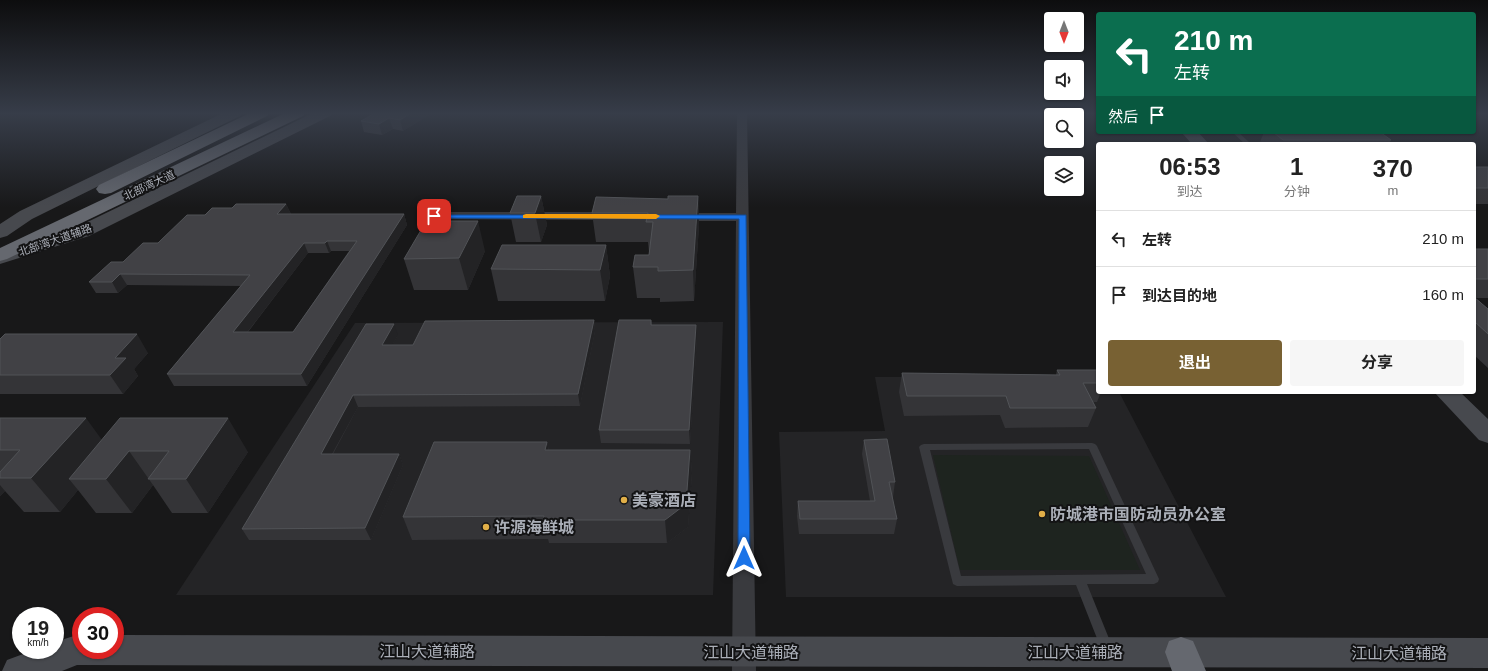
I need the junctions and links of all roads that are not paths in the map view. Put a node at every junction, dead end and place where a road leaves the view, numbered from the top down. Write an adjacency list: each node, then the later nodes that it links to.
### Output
1 (171, 144): 12 (street)
2 (197, 144): 13 (highway, 北部湾大道)
3 (235, 144): 6 (highway, 北部湾大道)
4 (261, 144): 7 (street, 北部湾大道辅路)
5 (742, 144): 11 (street)
6 (211, 156): 7 (highway); 14 (highway, 北部湾大道)
7 (228, 160): 15 (street, 北部湾大道辅路)
8 (434, 216): 9 (street)
9 (624, 216)
10 (664, 216): 11 (street)
11 (743, 217): 21 (street)
12 (0, 232)
13 (0, 240)
14 (0, 255)
15 (0, 258)
16 (1448, 394): 17 (street)
17 (1488, 434)
18 (1080, 580): 18 (lane); 19 (lane)
19 (1108, 652): 21 (street, 江山大道辅路); 22 (street, 江山大道辅路)
20 (1488, 653): 22 (street, 江山大道辅路)
21 (744, 661): 23 (street, 江山大道辅路)
22 (1185, 662)
23 (18, 671)

